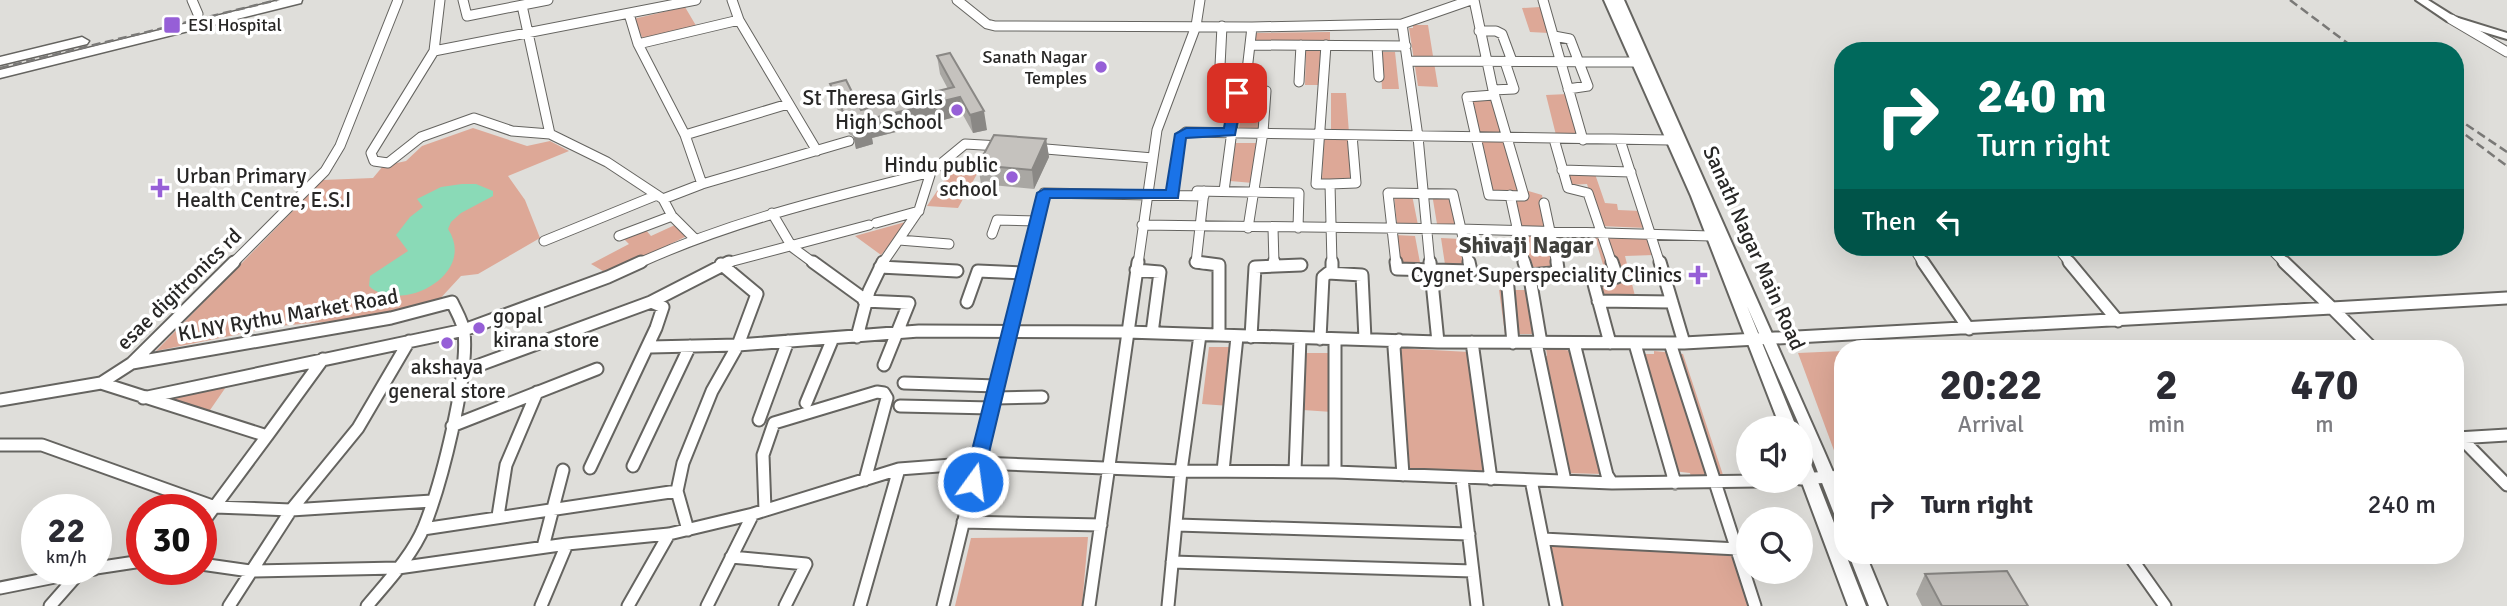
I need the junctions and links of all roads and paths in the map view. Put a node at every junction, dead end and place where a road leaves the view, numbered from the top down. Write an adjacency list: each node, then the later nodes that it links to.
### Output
1 (192, 0): 19 (street)
2 (253, 0): 19 (highway)
3 (296, 0): 49 (highway)
4 (398, 0): 169 (street, esae digitronics rd)
5 (464, 0): 6 (street); 17 (street)
6 (548, 0)
7 (696, 0): 16 (street)
8 (732, 0): 22 (street)
9 (957, 0): 24 (street)
10 (1200, 0): 24 (street)
11 (1472, 0): 23 (street); 28 (street)
12 (1543, 0): 30 (street)
13 (1609, 0): 47 (street, Sanath Nagar Main Road)
14 (1619, 0): 150 (street, Sanath Nagar Main Road)
15 (2421, 0): 21 (street)
16 (684, 1): 20 (street)
17 (440, 3): 39 (street)
18 (523, 10): 29 (street)
19 (198, 14): 41 (highway)
20 (629, 14): 29 (street); 32 (street)
21 (2451, 19): 31 (street); 40 (street)
22 (739, 20): 32 (street); 55 (street)
23 (1402, 24): 26 (street); 38 (street)
24 (1196, 26): 25 (street); 73 (street)
25 (1222, 26): 27 (street); 48 (street)
26 (1340, 26): 27 (street); 36 (street)
27 (1252, 27): 33 (street)
28 (1479, 31): 44 (street); 45 (street)
29 (529, 33): 39 (street); 58 (street)
30 (1554, 36): 43 (street); 46 (street)
31 (2507, 36)
32 (638, 44): 60 (street)
33 (1252, 45): 34 (street); 52 (street)
34 (1301, 45): 35 (street); 51 (street)
35 (1326, 45): 36 (street); 59 (street)
36 (1341, 45): 37 (street)
37 (1377, 46): 38 (street); 50 (street)
38 (1406, 46): 42 (street)
39 (434, 51): 58 (street)
40 (2507, 52)
41 (0, 61)
42 (1409, 61): 44 (street); 62 (street)
43 (1560, 61): 45 (street); 46 (street); 53 (street)
44 (1486, 62): 45 (street); 54 (street)
45 (1508, 62): 54 (street)
46 (1579, 62): 47 (street); 53 (street)
47 (1635, 62): 68 (street, Sanath Nagar Main Road)
48 (1220, 66)
49 (0, 74)
50 (1379, 77)
51 (1299, 82)
52 (1245, 88): 56 (street); 57 (street)
53 (1569, 89): 66 (street)
54 (1493, 92): 63 (street); 64 (street)
55 (788, 104): 60 (street); 72 (street)
56 (1230, 132): 57 (street); 79 (street); 80 (street)
57 (1263, 132): 59 (street); 81 (street)
58 (550, 134): 86 (street)
59 (1319, 134): 61 (street); 78 (street)
60 (685, 135): 77 (street)
61 (1352, 135): 62 (street); 78 (street)
62 (1418, 137): 63 (street); 83 (street)
63 (1476, 138): 64 (street); 85 (street)
64 (1508, 139): 65 (street); 85 (street)
65 (1554, 139): 66 (street); 74 (street)
66 (1583, 140): 67 (street)
67 (1620, 140): 68 (street); 76 (street)
68 (1670, 140): 107 (street, Sanath Nagar Main Road)
69 (849, 142): 72 (street)
70 (1015, 147): 75 (street)
71 (1029, 148): 73 (street)
72 (817, 151): 77 (street)
73 (1153, 158): 84 (street)
74 (1562, 170): 76 (street); 103 (street)
75 (931, 172): 88 (street); 89 (street)
76 (1631, 172): 105 (street)
77 (702, 184): 86 (street)
78 (1330, 184): 97 (street)
79 (1224, 191): 81 (street); 82 (street)
80 (1173, 192): 82 (street); 84 (street)
81 (1254, 192): 94 (street); 96 (street)
82 (1204, 193): 93 (street)
83 (1423, 193): 98 (street); 99 (street); 100 (street)
84 (1147, 194): 91 (street); 92 (street)
85 (1510, 195): 101 (street)
86 (660, 197): 90 (street); 110 (street)
87 (1544, 204): 102 (street)
88 (919, 211): 109 (street); 112 (street)
89 (772, 213): 108 (street); 112 (street)
90 (673, 216): 106 (street); 108 (street)
91 (1037, 221): 104 (street); 123 (street)
92 (1142, 225): 93 (street); 120 (street)
93 (1201, 226): 94 (street); 141 (street)
94 (1248, 228): 95 (street)
95 (1273, 228): 96 (street); 117 (street)
96 (1298, 228): 97 (street)
97 (1330, 229): 98 (street); 124 (street)
98 (1391, 229): 99 (street); 121 (street)
99 (1426, 229): 100 (street); 121 (street)
100 (1459, 229): 101 (street); 121 (street)
101 (1517, 230): 102 (street); 125 (street)
102 (1550, 231): 103 (street); 125 (street)
103 (1601, 233): 105 (street); 128 (street)
104 (992, 234)
105 (1652, 235): 107 (street); 131 (street)
106 (619, 236)
107 (1711, 236): 151 (street, Sanath Nagar Main Road)
108 (694, 238): 135 (street)
109 (899, 240): 111 (street); 119 (street)
110 (544, 241)
111 (949, 244)
112 (792, 247): 116 (street); 127 (street)
113 (1919, 256): 134 (street)
114 (2064, 256): 133 (street)
115 (2278, 256): 132 (street)
116 (721, 264): 129 (street); 165 (street)
117 (1274, 264): 118 (street); 144 (street)
118 (1301, 265)
119 (880, 267): 122 (street); 127 (street)
120 (1136, 270): 137 (street); 139 (street)
121 (1433, 270): 156 (street)
122 (957, 271)
123 (1023, 272): 130 (street); 136 (street)
124 (1332, 273): 147 (street); 149 (street)
125 (1527, 275): 158 (street); 159 (street)
126 (2507, 298): 132 (street)
127 (864, 300): 138 (street); 142 (street)
128 (1598, 301): 131 (street); 161 (street)
129 (651, 302): 167 (street); 172 (street)
130 (967, 302)
131 (1672, 302): 163 (street)
132 (2332, 308): 133 (street); 152 (street)
133 (2118, 321): 134 (street)
134 (1969, 329): 150 (street)
135 (464, 330): 153 (street); 169 (street, KLNY Rythu Market Road); 172 (street)
136 (1011, 331): 137 (street); 138 (street); 178 (street)
137 (1127, 332): 139 (street); 193 (street)
138 (898, 333): 142 (street); 170 (street)
139 (1152, 333): 140 (street)
140 (1200, 335): 141 (street); 196 (street)
141 (1219, 335): 143 (street)
142 (857, 337): 145 (street)
143 (1237, 337): 144 (street); 197 (street)
144 (1251, 337): 146 (street)
145 (833, 338): 154 (street); 180 (street)
146 (1300, 338): 147 (street); 198 (street)
147 (1320, 339): 148 (street)
148 (1335, 339): 149 (street); 199 (street)
149 (1365, 339): 155 (street)
150 (1771, 339): 151 (street); 201 (street, Sanath Nagar Main Road)
151 (1754, 340): 163 (street); 182 (street, Sanath Nagar Main Road)
152 (2364, 340)
153 (409, 341): 168 (street); 222 (street)
154 (788, 341): 165 (street); 183 (street)
155 (1399, 341): 156 (street); 200 (street)
156 (1438, 342): 157 (street)
157 (1472, 342): 158 (street); 205 (street)
158 (1513, 342): 159 (street)
159 (1538, 343): 160 (street); 208 (street)
160 (1574, 343): 161 (street); 209 (street)
161 (1610, 343): 164 (street)
162 (1670, 343): 163 (street); 164 (street); 212 (street)
163 (1684, 343)
164 (1635, 344): 211 (street)
165 (738, 345): 166 (street); 214 (street)
166 (690, 346): 167 (street); 191 (street)
167 (650, 347): 192 (street)
168 (323, 359): 177 (street); 186 (street)
169 (132, 363): 173 (street, esae digitronics rd)
170 (884, 365)
171 (597, 369): 175 (street)
172 (463, 371): 184 (street)
173 (102, 383): 177 (street); 179 (street)
174 (904, 383): 178 (street)
175 (537, 392): 184 (street); 224 (street)
176 (1042, 397): 178 (street)
177 (143, 398): 186 (street)
178 (994, 398): 181 (street); 190 (street)
179 (0, 400)
180 (806, 403)
181 (900, 407)
182 (1783, 416)
183 (759, 420)
184 (452, 426): 218 (street)
185 (2507, 435): 187 (street)
186 (267, 436): 219 (street)
187 (2464, 436)
188 (2464, 443): 213 (street)
189 (0, 445): 217 (street)
190 (978, 463): 193 (street); 194 (street); 225 (street)
191 (633, 466)
192 (590, 468)
193 (1108, 468): 196 (street); 226 (street)
194 (899, 469): 206 (street); 258 (street)
195 (563, 470): 221 (street)
196 (1181, 471): 197 (street); 227 (street)
197 (1223, 471): 198 (street)
198 (1295, 471): 199 (street)
199 (1335, 472): 200 (street)
200 (1403, 475): 204 (street)
201 (1828, 477): 202 (street); 203 (street); 216 (street, Sanath Nagar Main Road)
202 (1834, 477)
203 (1813, 478)
204 (1462, 479): 205 (street); 231 (street)
205 (1491, 479): 207 (street)
206 (864, 480): 223 (street); 223 (street)
207 (1531, 481): 208 (street); 232 (street)
208 (1565, 481): 209 (street)
209 (1612, 482): 211 (street)
210 (1736, 482): 212 (street)
211 (1675, 483): 212 (street)
212 (1717, 483): 233 (street)
213 (2507, 485)
214 (677, 491): 221 (street); 229 (street)
215 (1811, 493): 237 (street)
216 (1834, 493)
217 (179, 494)
218 (432, 502): 222 (street); 228 (street)
219 (217, 504)
220 (217, 507): 222 (street)
221 (553, 508): 224 (street); 235 (street)
222 (291, 510): 245 (street)
223 (759, 512): 229 (street); 238 (street)
224 (498, 516): 228 (street)
225 (963, 522): 226 (street); 259 (street)
226 (1101, 525): 260 (street)
227 (1177, 525): 231 (street); 239 (street)
228 (423, 529): 244 (street)
229 (688, 530): 230 (street)
230 (669, 534): 234 (street); 255 (street)
231 (1469, 534): 246 (street)
232 (1543, 539): 236 (street); 263 (street)
233 (1736, 543)
234 (567, 544): 235 (street); 254 (street)
235 (543, 547): 244 (street)
236 (1736, 549)
237 (1834, 550)
238 (732, 557): 256 (street); 257 (street)
239 (1172, 562): 246 (street); 261 (street)
240 (1840, 564): 265 (street)
241 (1862, 564): 266 (street)
242 (2135, 564): 267 (street)
243 (217, 566): 245 (street)
244 (398, 568): 245 (street); 253 (street)
245 (250, 571): 252 (street)
246 (1473, 572): 262 (street)
247 (21, 584): 250 (street)
248 (1748, 584): 264 (street)
249 (68, 585): 251 (street)
250 (0, 588)
251 (50, 606)
252 (229, 606)
253 (367, 606)
254 (541, 606)
255 (628, 606)
256 (707, 606)
257 (785, 606)
258 (860, 606)
259 (943, 606)
260 (1089, 606)
261 (1168, 606)
262 (1477, 606)
263 (1556, 606)
264 (1755, 606)
265 (1857, 606)
266 (1878, 606)
267 (2165, 606)

